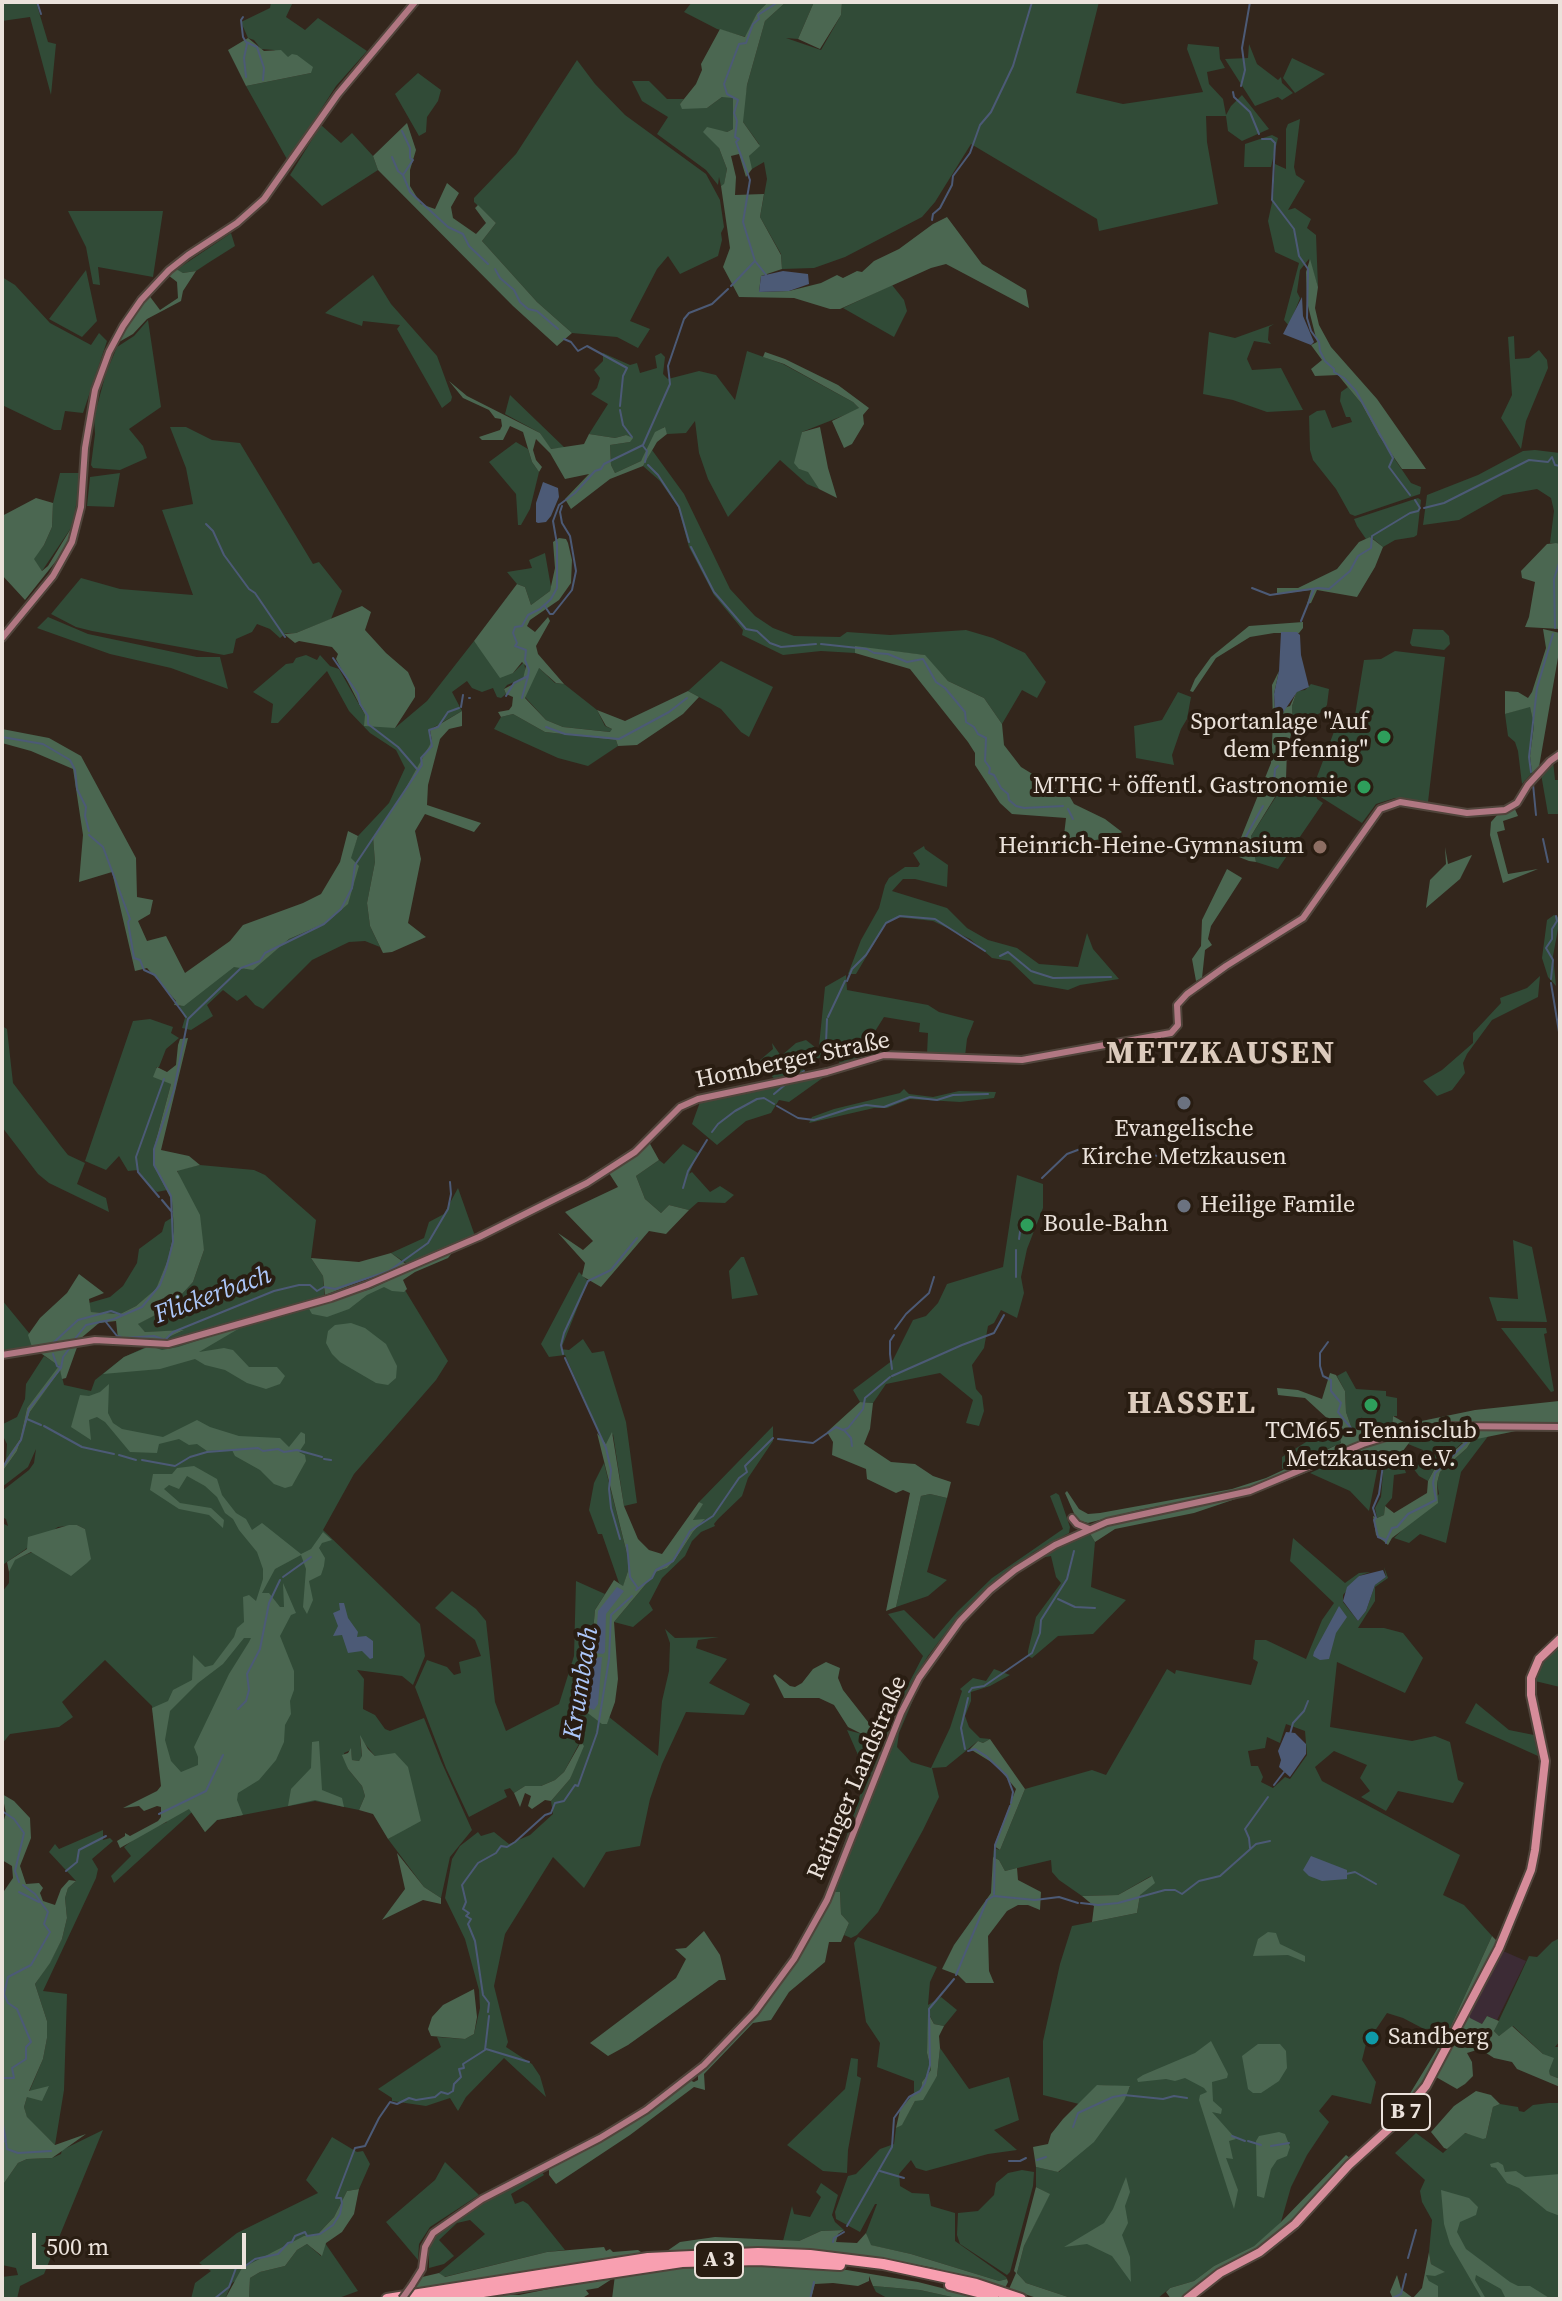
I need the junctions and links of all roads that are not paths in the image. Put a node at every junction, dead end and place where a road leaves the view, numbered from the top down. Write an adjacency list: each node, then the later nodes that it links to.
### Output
1 (415, 2): 2 (main road)
2 (2, 638)
3 (1559, 754): 4 (main road, Homberger Straße)
4 (2, 1355)
5 (1560, 1427): 7 (main road, Ratinger Landstraße)
6 (1072, 1518): 7 (main road)
7 (1089, 1529): 11 (main road, Ratinger Landstraße, bridge)
8 (1560, 1639): 9 (main road, B 7)
9 (1204, 2286): 15 (main road, B 7); 16 (main road, B 7)
10 (387, 2299): 14 (highway, A 3)
11 (402, 2299)
12 (437, 2299): 13 (highway, A 3)
13 (1001, 2299)
14 (1021, 2299)
15 (1187, 2299)
16 (1194, 2299)

